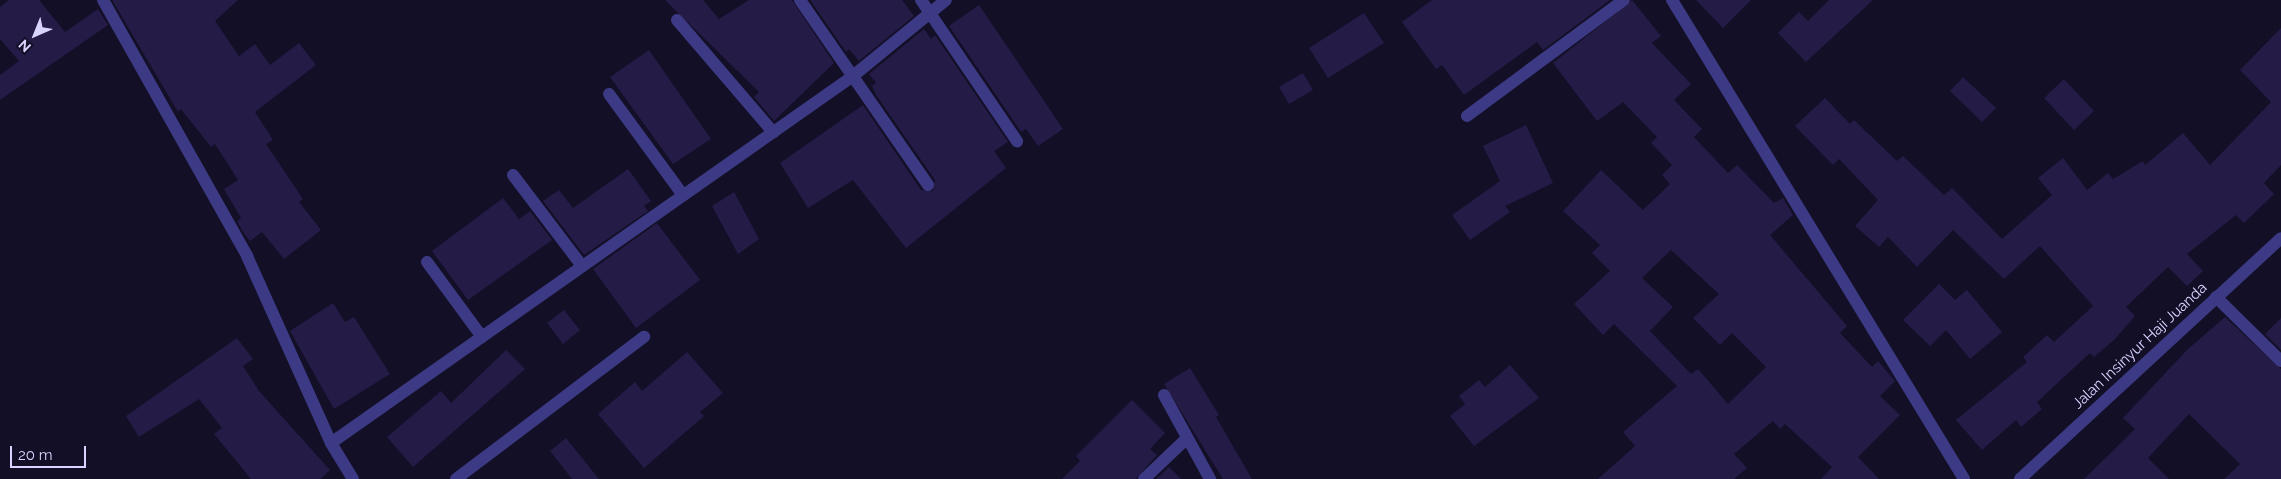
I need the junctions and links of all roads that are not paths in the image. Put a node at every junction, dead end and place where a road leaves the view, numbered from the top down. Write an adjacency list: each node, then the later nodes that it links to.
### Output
1 (103, 0): 26 (street)
2 (800, 0): 9 (street)
3 (921, 0): 7 (street)
4 (946, 0): 7 (street)
5 (1624, 0): 11 (street)
6 (1672, 0): 31 (street)
7 (928, 12): 9 (street); 13 (street)
8 (677, 20): 12 (street)
9 (852, 76): 12 (street); 15 (street)
10 (609, 94): 16 (street)
11 (1467, 116)
12 (773, 132): 16 (street)
13 (1018, 141)
14 (513, 175): 19 (street)
15 (928, 185)
16 (683, 195): 19 (street)
17 (2281, 238): 20 (street, Jalan Insinyur Haji Juanda)
18 (427, 262): 21 (street)
19 (582, 266): 21 (street)
20 (2216, 297): 23 (street); 32 (street, Jalan Insinyur Haji Juanda)
21 (482, 337): 26 (street)
22 (644, 337): 28 (street)
23 (2281, 361)
24 (1164, 395): 25 (street)
25 (1187, 438): 29 (street); 30 (street)
26 (331, 444): 27 (street)
27 (353, 479)
28 (456, 479)
29 (1144, 479)
30 (1210, 479)
31 (1964, 479)
32 (2020, 479)

